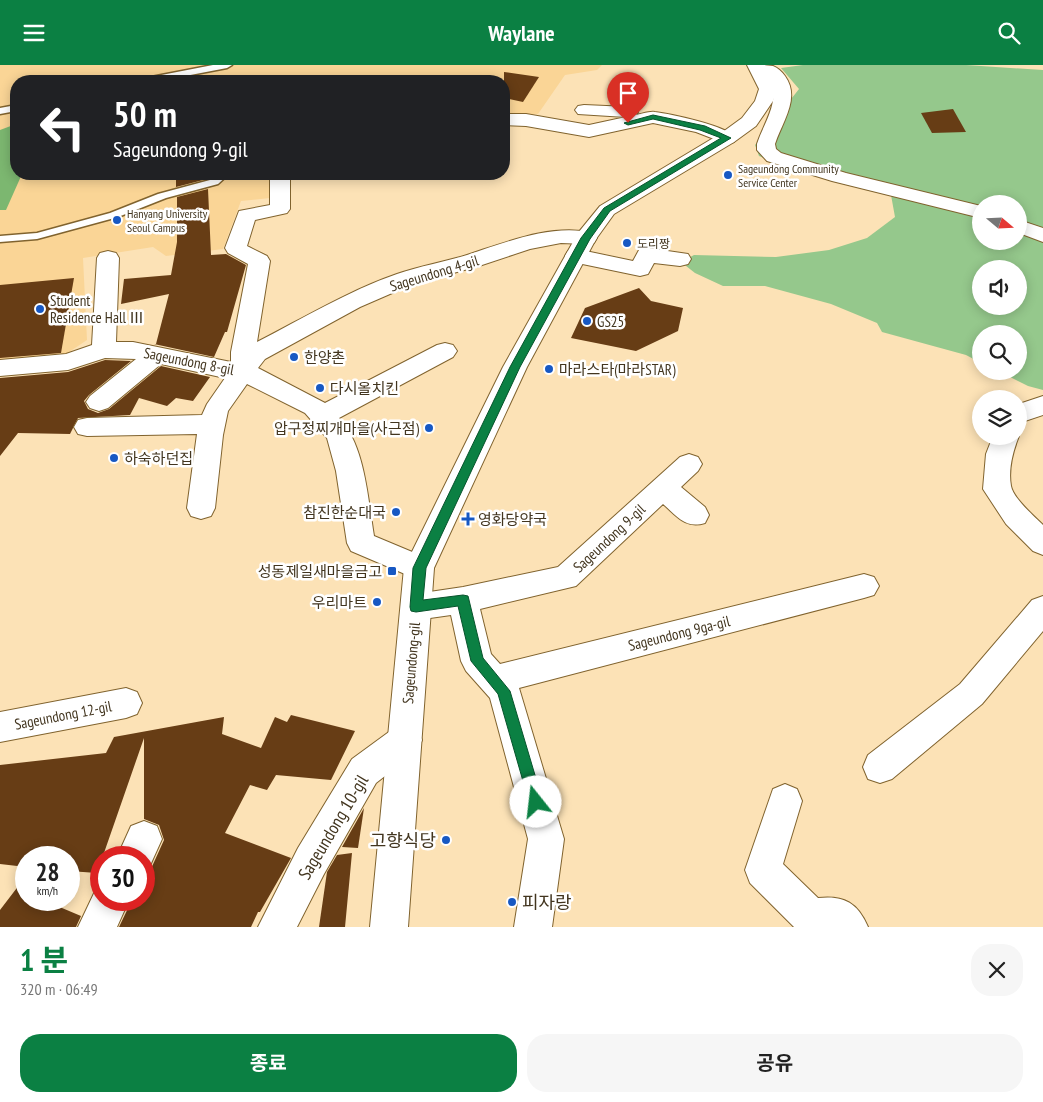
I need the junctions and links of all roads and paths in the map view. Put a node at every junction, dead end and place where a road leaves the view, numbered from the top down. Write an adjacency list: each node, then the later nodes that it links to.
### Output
1 (227, 65): 3 (lane)
2 (757, 65): 7 (street, Sageundong-gil); 10 (street)
3 (176, 75)
4 (584, 110): 5 (street)
5 (649, 118): 6 (street); 7 (street)
6 (510, 120)
7 (727, 138): 14 (street, Sageundong-gil)
8 (216, 180): 13 (lane)
9 (280, 180): 21 (street)
10 (972, 209)
11 (1028, 230): 12 (street)
12 (1043, 236)
13 (0, 239)
14 (581, 247): 16 (street); 21 (street, Sageundong 4-gil); 34 (street, Sageundong-gil)
15 (108, 258): 17 (street)
16 (680, 259)
17 (104, 350): 19 (street, Sageundong 8-gil); 20 (street, Sageundong 8-gil)
18 (444, 351): 25 (street)
19 (157, 355): 21 (street, Sageundong 8-gil); 22 (street)
20 (0, 368)
21 (243, 371): 25 (street, Sageundong 8-gil); 26 (street, Sageundong 4-gil)
22 (99, 402)
23 (1043, 405): 24 (street)
24 (1027, 412)
25 (322, 416): 34 (street, Sageundong 8-gil)
26 (213, 424): 27 (street); 31 (street, Sageundong 4-gil)
27 (87, 427)
28 (1002, 445): 33 (street)
29 (689, 464): 30 (street, Sageundong 9-gil)
30 (663, 488): 32 (street); 36 (street, Sageundong 9-gil)
31 (201, 508)
32 (695, 515)
33 (1043, 543)
34 (420, 568): 37 (street, Sageundong-gil)
35 (864, 586): 39 (street, Sageundong 9ga-gil)
36 (463, 600): 37 (street, Sageundong 9-gil); 39 (street)
37 (416, 607): 42 (street, Sageundong-gil)
38 (1043, 609): 43 (street)
39 (494, 680): 49 (street)
40 (126, 703): 41 (street, Sageundong 12-gil)
41 (0, 727)
42 (405, 740): 47 (street, Sageundong 10-gil); 48 (street, Sageundong-gil)
43 (880, 767)
44 (785, 801): 50 (street)
45 (105, 911): 46 (street)
46 (97, 927)
47 (277, 927)
48 (389, 927)
49 (533, 927)
50 (849, 927)

